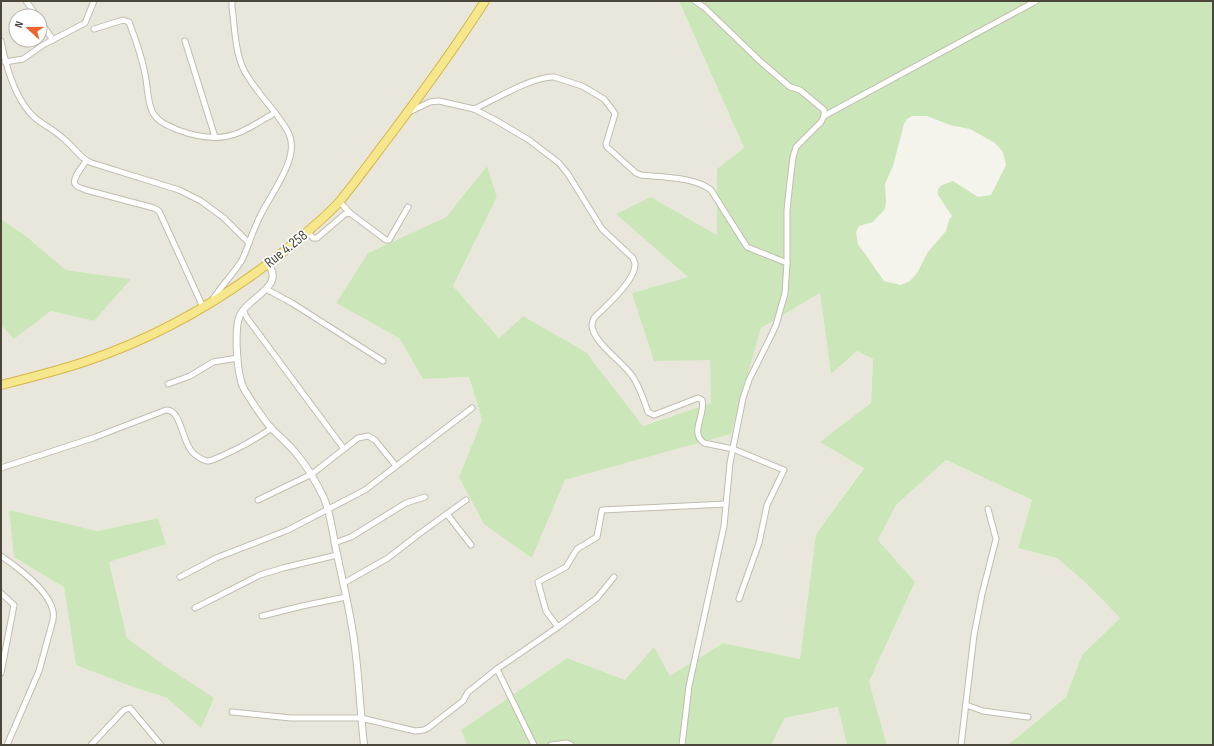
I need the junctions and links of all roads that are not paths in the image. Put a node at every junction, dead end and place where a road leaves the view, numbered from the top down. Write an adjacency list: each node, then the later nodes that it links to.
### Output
1 (94, 1): 8 (street)
2 (232, 1): 13 (street)
3 (485, 1): 14 (highway, Rue 4.258)
4 (695, 1): 15 (street)
5 (1036, 1): 15 (street)
6 (94, 29): 16 (street)
7 (48, 33): 8 (street)
8 (53, 40): 11 (street)
9 (1, 41): 11 (street)
10 (185, 41): 16 (street)
11 (6, 62): 17 (street)
12 (474, 110): 14 (street); 24 (street); 36 (street)
13 (275, 112): 16 (street); 22 (street)
14 (407, 114): 18 (highway, Rue 4.258)
15 (824, 116): 24 (street)
16 (215, 137)
17 (86, 161): 22 (street); 27 (street)
18 (339, 201): 20 (street); 21 (highway, Rue 4.258)
19 (408, 207): 20 (street)
20 (350, 213): 21 (street)
21 (308, 232): 23 (highway, Rue 4.258)
22 (249, 243): 26 (street)
23 (268, 264): 25 (street); 26 (highway, Rue 4.258)
24 (787, 264): 36 (street)
25 (266, 289): 28 (street); 30 (street)
26 (211, 302): 27 (highway, Rue 4.258)
27 (203, 307): 32 (highway, Rue 4.258)
28 (243, 310): 29 (street); 35 (street)
29 (238, 358): 31 (street); 34 (street)
30 (382, 361)
31 (168, 384)
32 (1, 385)
33 (472, 408): 37 (street)
34 (272, 428): 38 (street); 39 (street)
35 (344, 449): 37 (street); 39 (street)
36 (733, 449): 43 (street); 56 (street)
37 (396, 466): 45 (street)
38 (1, 468)
39 (312, 474): 41 (street); 45 (street)
40 (425, 497): 47 (street)
41 (258, 500)
42 (466, 500): 46 (street)
43 (726, 504): 59 (street); 73 (street)
44 (988, 509): 62 (street)
45 (327, 510): 47 (street); 51 (street)
46 (447, 514): 48 (street); 53 (street)
47 (334, 543): 49 (street)
48 (471, 545)
49 (337, 555): 53 (street); 57 (street)
50 (1, 556): 66 (street)
51 (180, 577)
52 (614, 577): 59 (street)
53 (344, 583): 55 (street)
54 (1, 593): 61 (street)
55 (346, 597): 58 (street); 65 (street)
56 (739, 598)
57 (195, 608)
58 (262, 616)
59 (558, 627): 60 (street)
60 (497, 669): 65 (street); 70 (street)
61 (1, 673)
62 (966, 705): 64 (street); 74 (street)
63 (232, 712): 65 (street)
64 (1028, 717)
65 (360, 718): 69 (street)
66 (7, 745)
67 (91, 745): 68 (street)
68 (161, 745)
69 (364, 745)
70 (534, 745)
71 (551, 745): 72 (street)
72 (571, 745)
73 (682, 745)
74 (961, 745)

